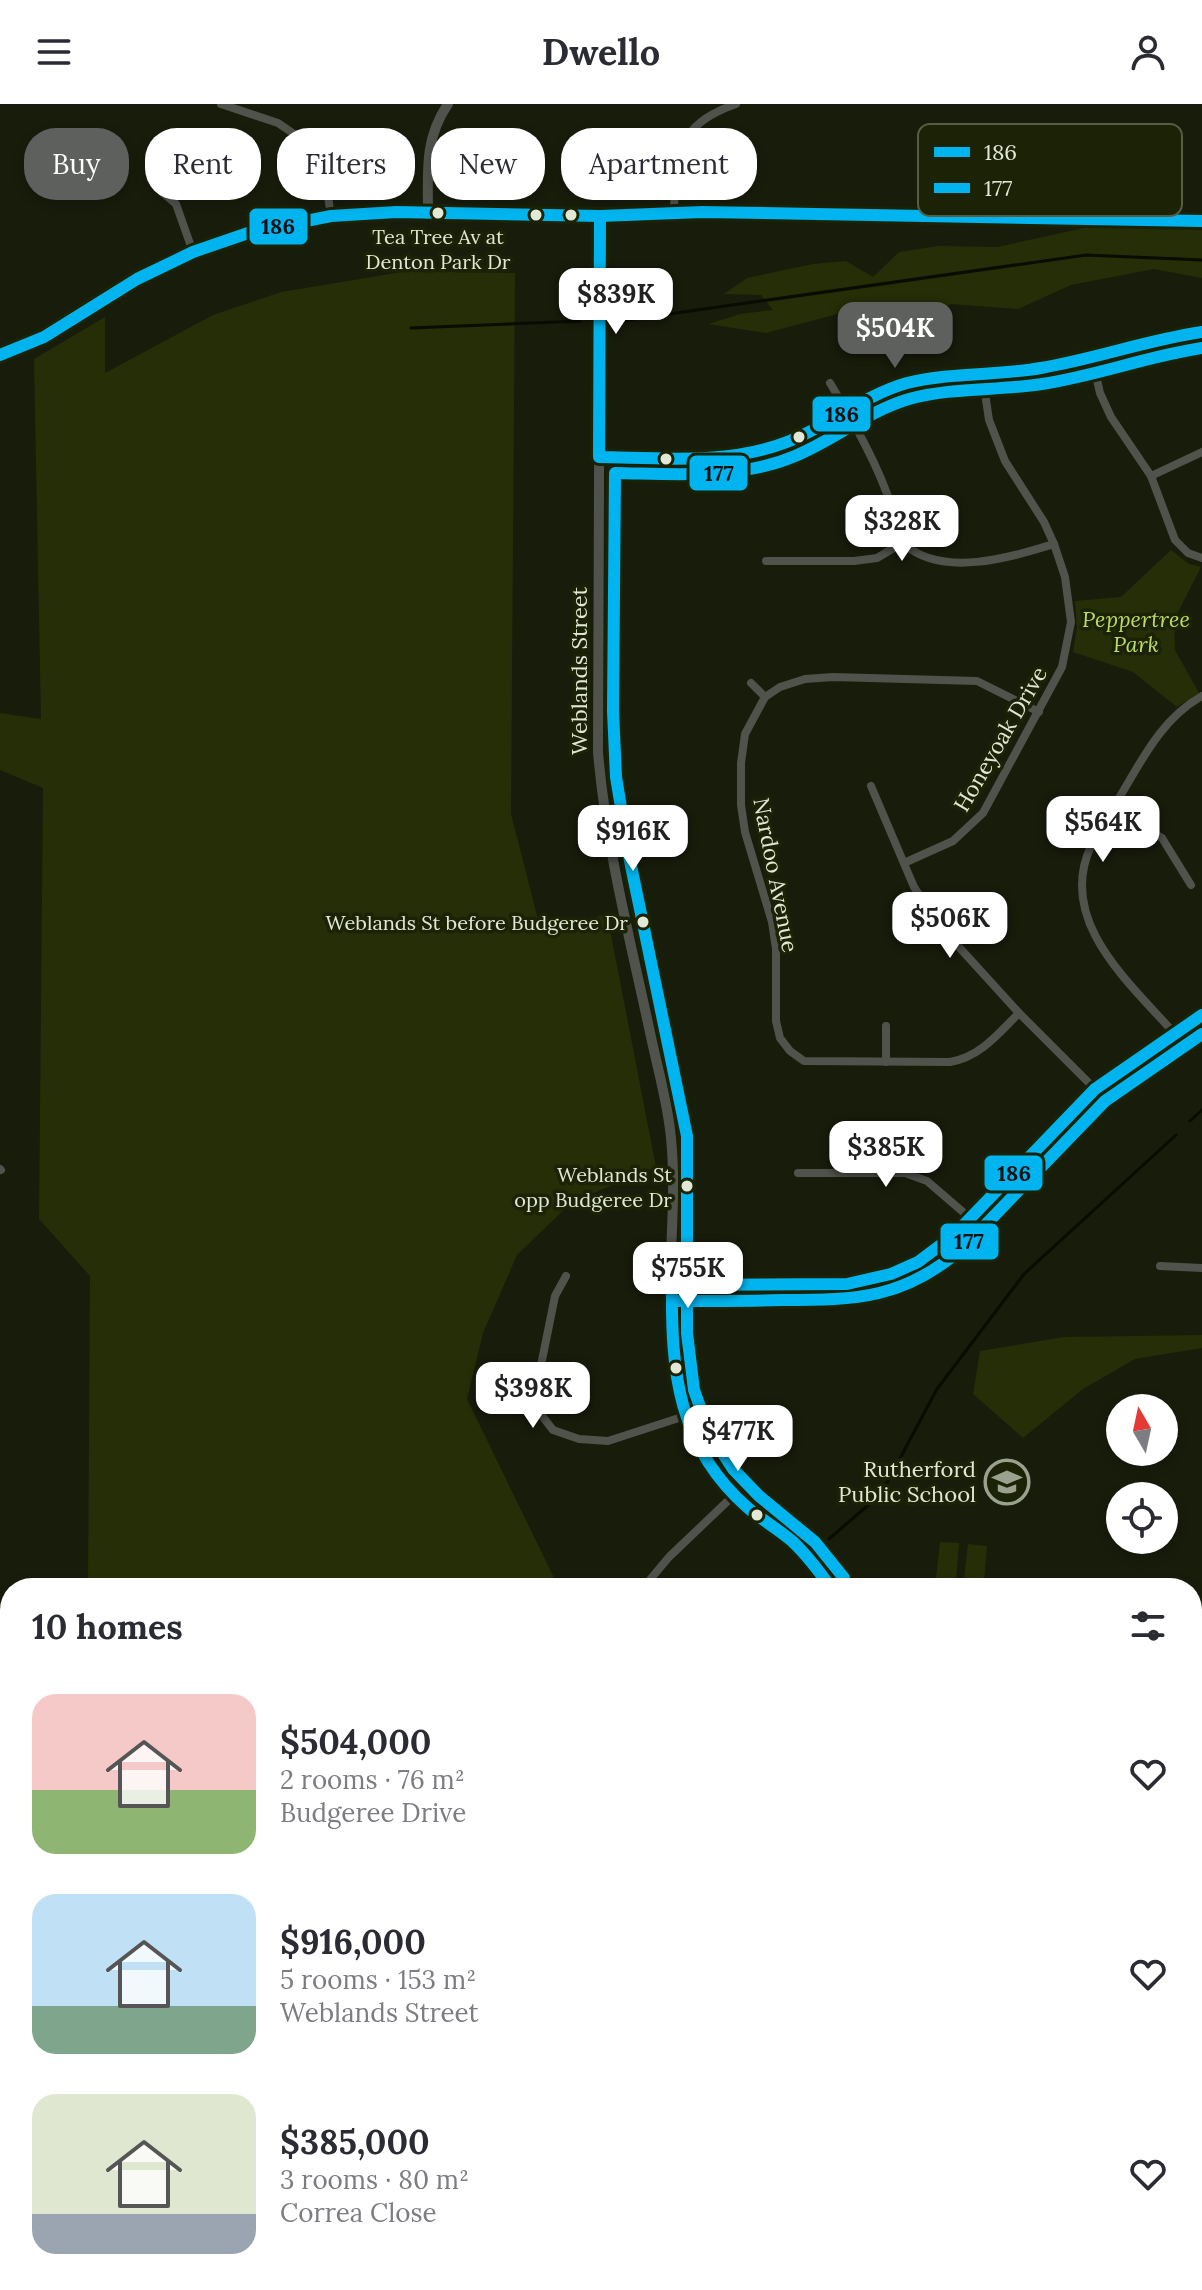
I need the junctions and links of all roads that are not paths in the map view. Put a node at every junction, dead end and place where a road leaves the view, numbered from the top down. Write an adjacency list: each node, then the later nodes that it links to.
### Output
1 (221, 104): 4 (street)
2 (448, 104): 7 (street)
3 (736, 104): 8 (street)
4 (285, 128)
5 (171, 200): 12 (street)
6 (329, 200): 9 (street)
7 (428, 212): 9 (main road); 10 (main road)
8 (674, 212): 10 (main road); 11 (main road)
9 (331, 216): 12 (main road)
10 (600, 216): 20 (street, Weblands Street)
11 (1202, 221)
12 (193, 252): 14 (main road)
13 (1202, 332): 15 (street)
14 (0, 355)
15 (1092, 358): 16 (street); 21 (street)
16 (982, 373): 18 (street); 23 (street, Honeyoak Drive)
17 (830, 383): 18 (street)
18 (846, 412): 20 (street); 22 (street)
19 (1202, 452): 21 (street)
20 (599, 457): 45 (street, Weblands Street)
21 (1151, 476): 24 (street)
22 (902, 543): 23 (street); 25 (street)
23 (1054, 544): 29 (street, Honeyoak Drive)
24 (1202, 558)
25 (766, 561)
26 (751, 683): 28 (street)
27 (1202, 696): 31 (street)
28 (765, 697): 29 (street); 38 (street, Nardoo Avenue)
29 (1039, 712): 32 (street, Honeyoak Drive)
30 (871, 786): 32 (street)
31 (1112, 810): 33 (street); 37 (street)
32 (904, 863): 34 (street)
33 (1191, 885)
34 (1019, 1013): 38 (street, Nardoo Avenue); 39 (street)
35 (1202, 1015): 37 (street)
36 (886, 1026): 38 (street)
37 (1174, 1033): 39 (street)
38 (886, 1062)
39 (1095, 1089): 41 (street)
40 (798, 1173): 41 (street)
41 (970, 1218): 45 (street)
42 (1160, 1266): 43 (street)
43 (1202, 1268)
44 (566, 1276): 46 (street)
45 (672, 1285): 46 (street, Weblands Street)
46 (685, 1416): 47 (street, Weblands Street)
47 (734, 1495): 48 (street); 49 (street, Weblands Street)
48 (651, 1578)
49 (823, 1578)

